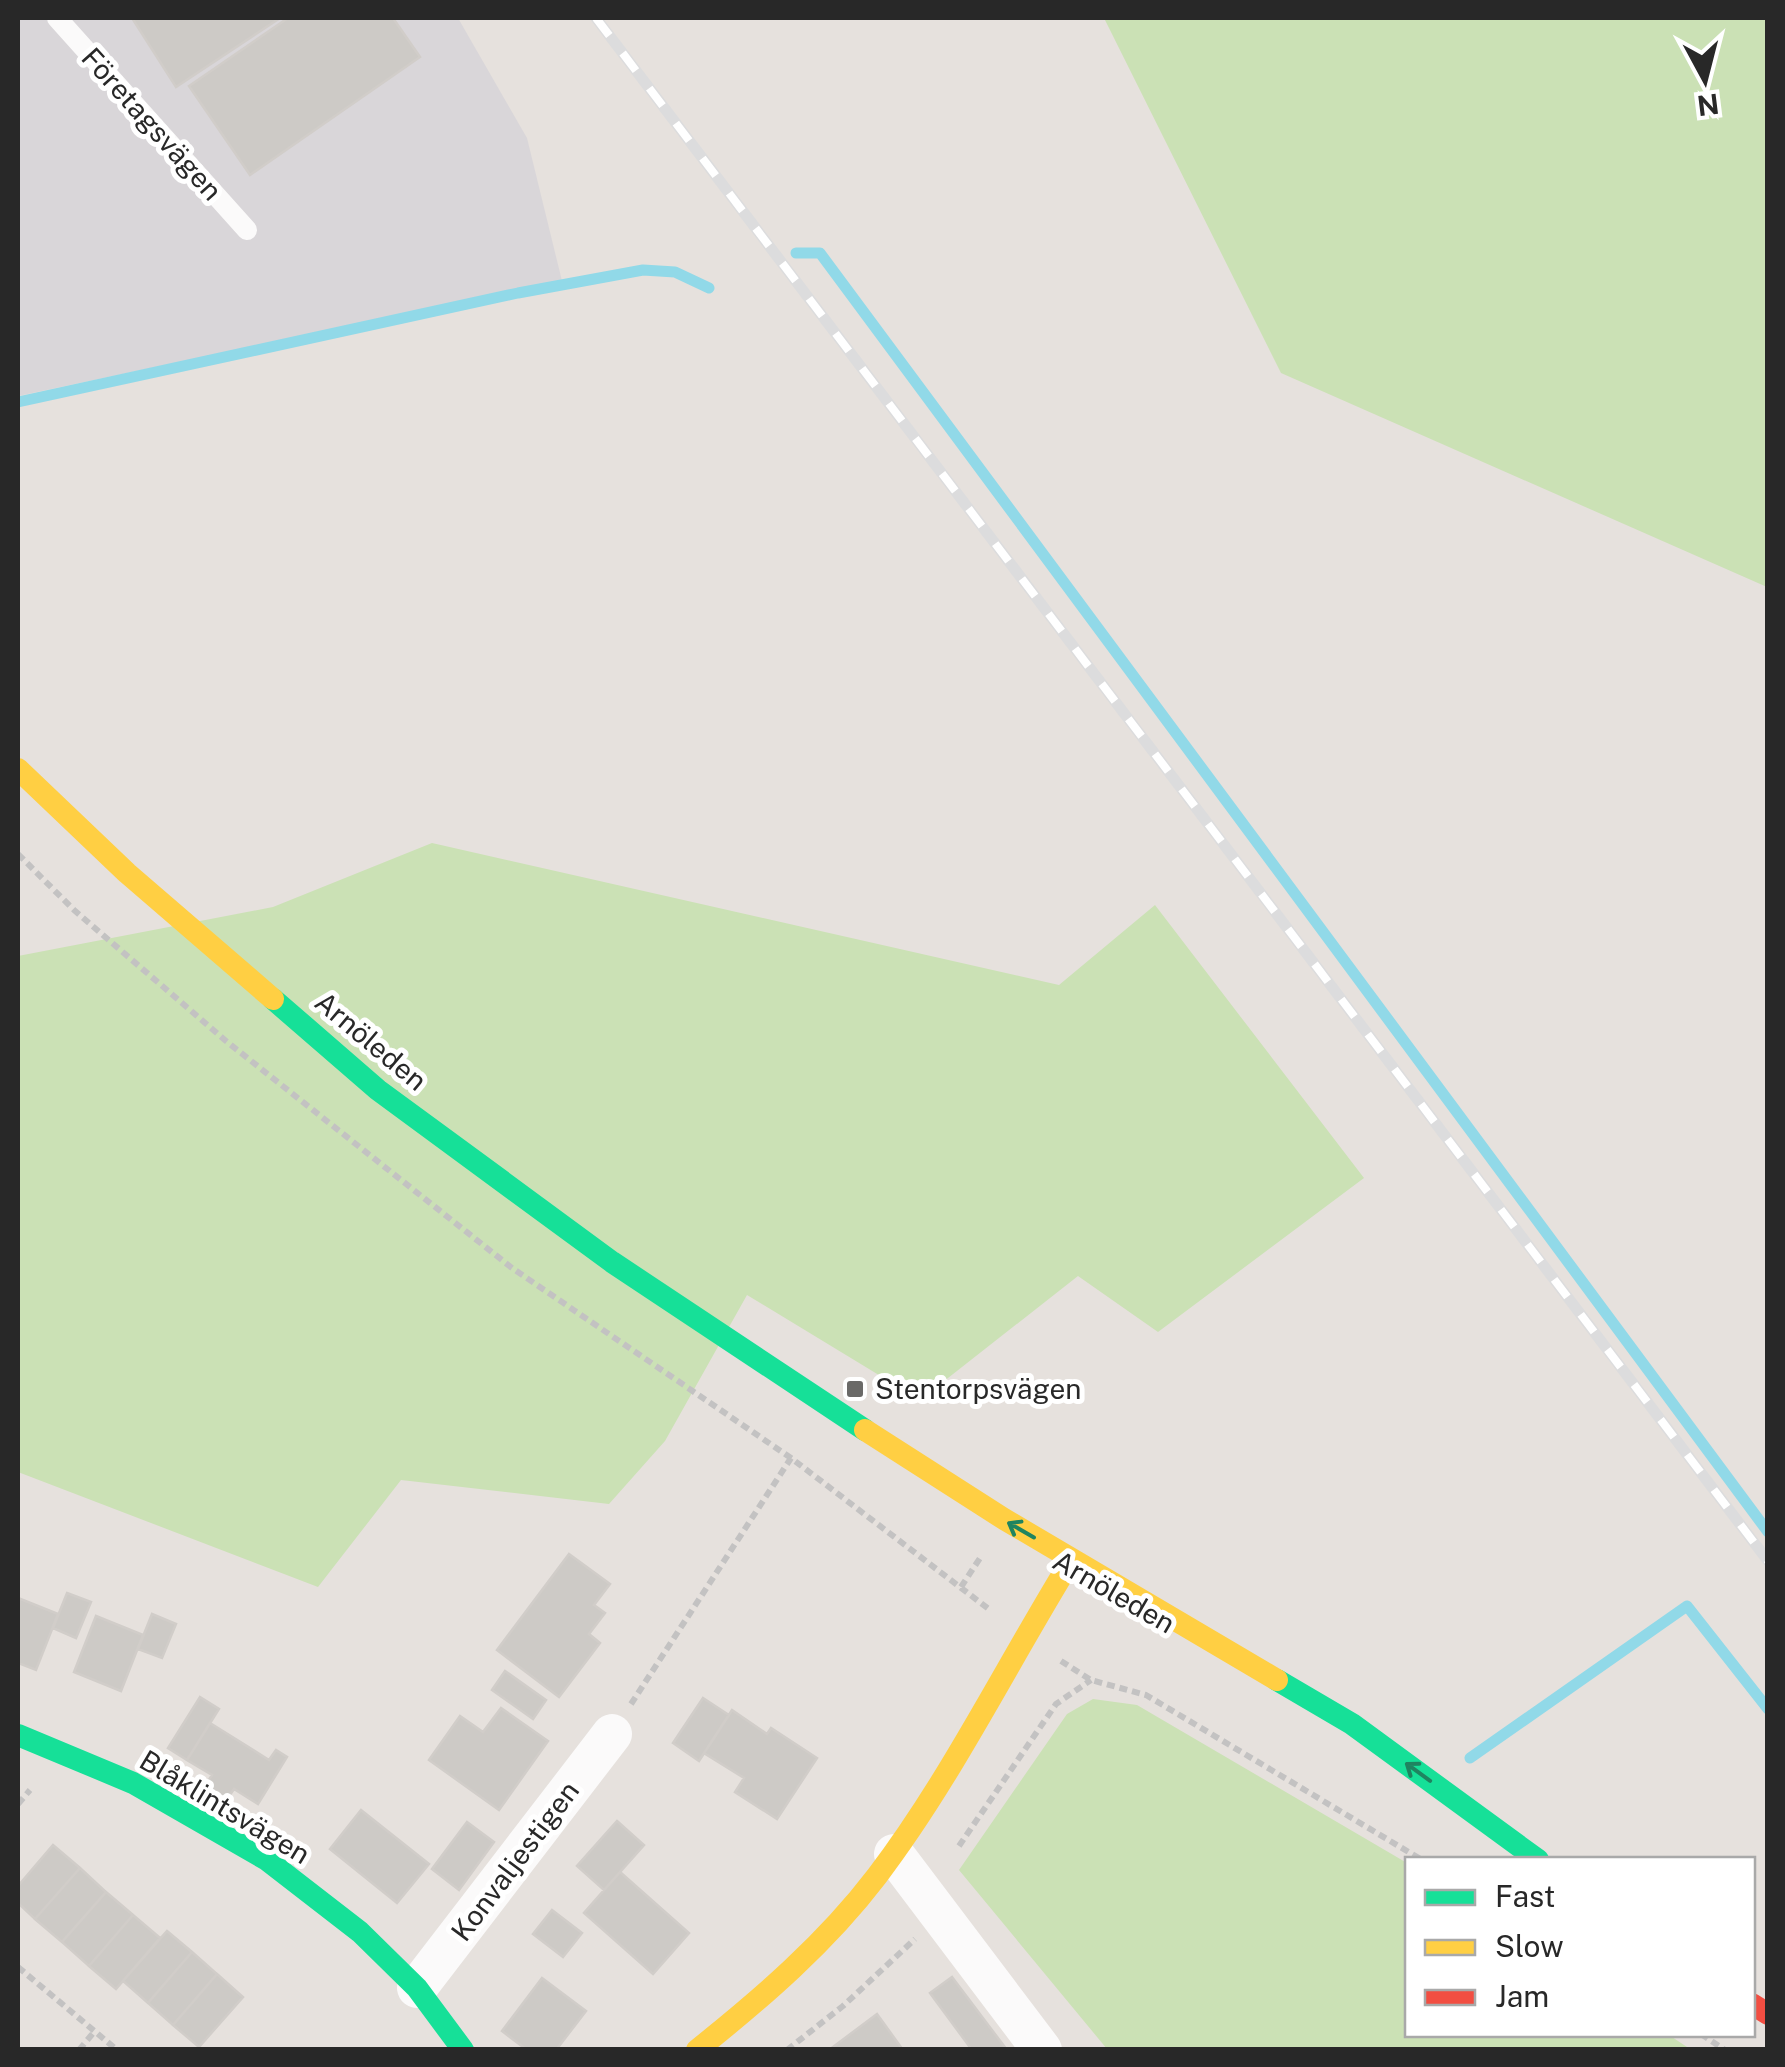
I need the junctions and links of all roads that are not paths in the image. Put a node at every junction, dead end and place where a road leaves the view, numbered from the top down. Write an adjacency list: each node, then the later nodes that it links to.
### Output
1 (57, 18): 2 (lane, Företagsvägen)
2 (246, 230)
3 (18, 769): 4 (main road, Arnöleden)
4 (710, 1330): 5 (main road, Arnöleden); 6 (main road, Arnöleden, one-way to 4)
5 (808, 1418)
6 (1072, 1559): 10 (main road); 11 (main road, Arnöleden, one-way to 6)
7 (612, 1734): 12 (street, Konvaljestigen)
8 (18, 1735): 12 (main road, Blåklintsvägen)
9 (1411, 1795): 11 (main road, Arnöleden)
10 (894, 1854): 14 (main road); 15 (street)
11 (1531, 1855)
12 (418, 1988): 13 (main road, Blåklintsvägen)
13 (463, 2050)
14 (697, 2050)
15 (1042, 2050)

